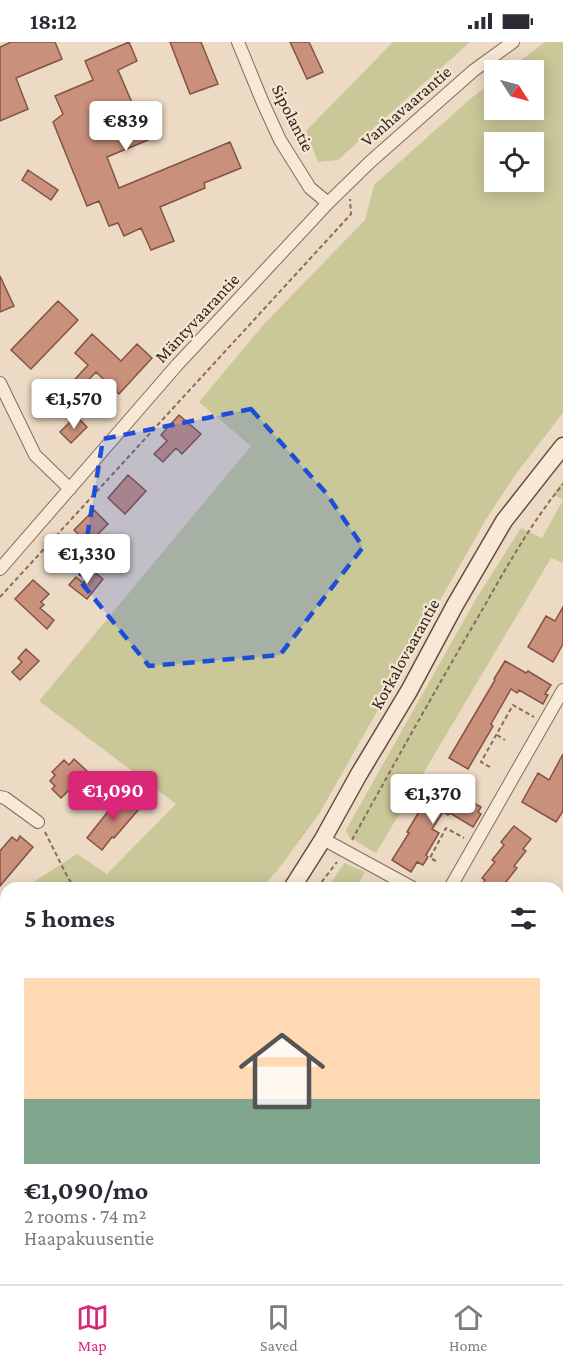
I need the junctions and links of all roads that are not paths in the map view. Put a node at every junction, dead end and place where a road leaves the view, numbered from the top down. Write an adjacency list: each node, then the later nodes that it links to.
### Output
1 (238, 42): 3 (street, Sipolantie)
2 (513, 42): 3 (street, Vanhavaarantie)
3 (328, 203): 6 (street, Mäntyvaarantie)
4 (0, 383): 6 (street)
5 (563, 446): 11 (street, Korkalovaarantie)
6 (70, 489): 7 (street, Mäntyvaarantie)
7 (0, 569)
8 (563, 690): 14 (street)
9 (0, 797): 10 (street)
10 (38, 822)
11 (323, 840): 12 (street, Korkalovaarantie); 13 (street)
12 (296, 882)
13 (402, 882)
14 (453, 882)

